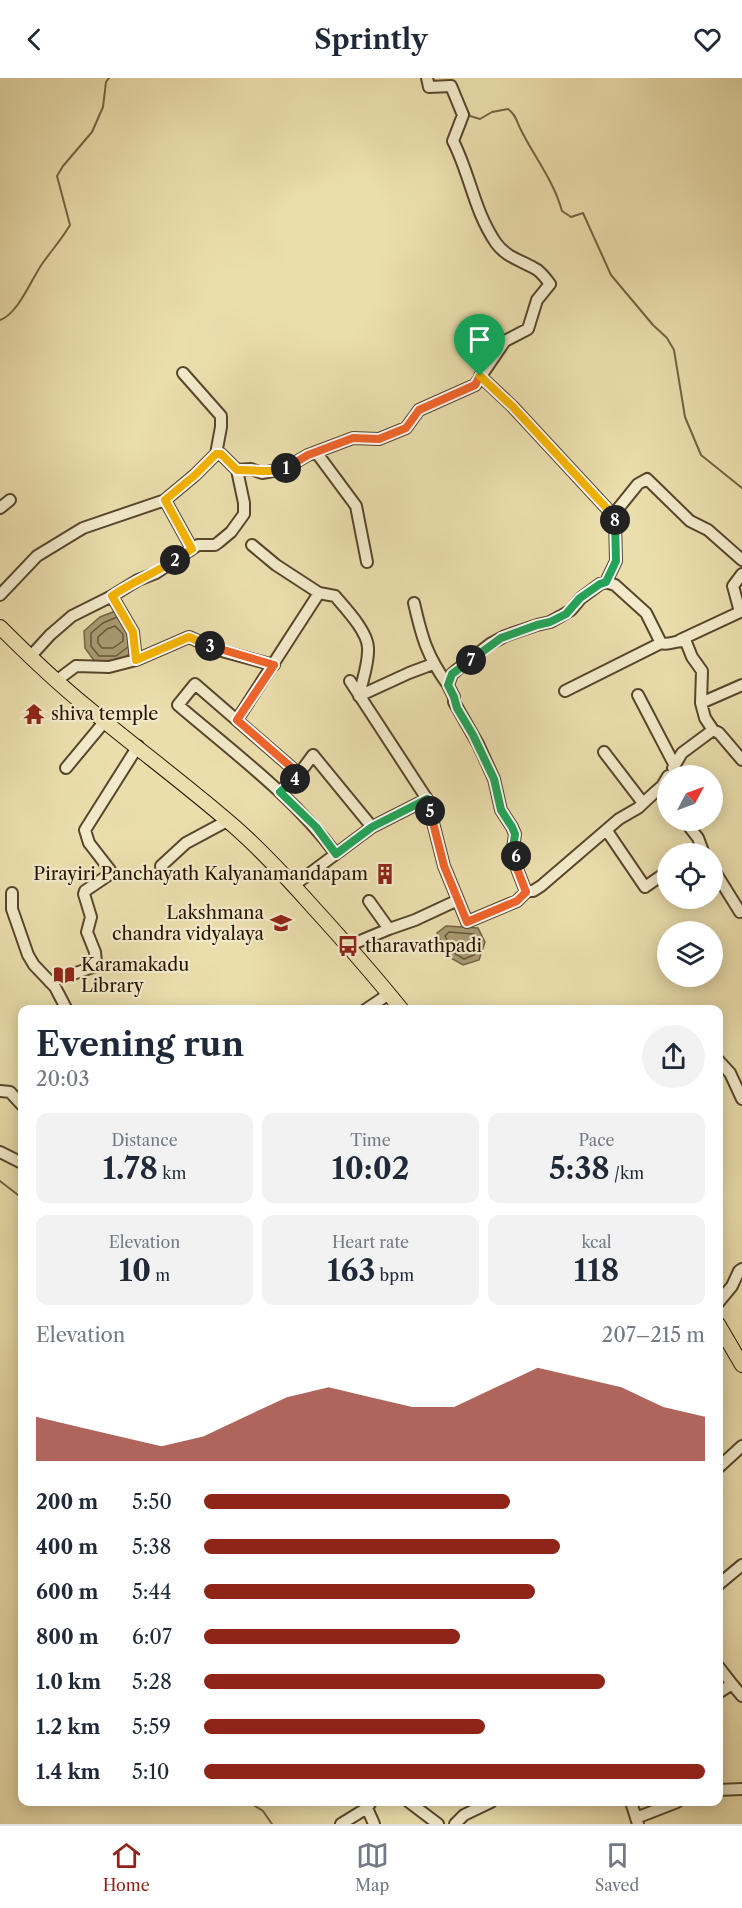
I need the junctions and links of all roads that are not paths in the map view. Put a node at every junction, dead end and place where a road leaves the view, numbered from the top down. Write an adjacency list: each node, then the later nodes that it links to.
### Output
1 (427, 78): 3 (street)
2 (183, 373): 5 (street)
3 (480, 376): 4 (street); 10 (street)
4 (316, 452): 6 (street); 14 (street)
5 (216, 454): 6 (street); 8 (street)
6 (237, 470): 12 (street)
7 (10, 500): 9 (street)
8 (165, 500): 12 (street); 18 (street)
9 (0, 508)
10 (613, 515): 13 (street); 16 (street)
11 (252, 545): 17 (street)
12 (192, 549): 19 (street)
13 (742, 560)
14 (367, 562)
15 (742, 574): 22 (street)
16 (606, 582): 23 (street); 30 (street)
17 (320, 593): 27 (street); 34 (street)
18 (0, 595)
19 (112, 596): 24 (street); 25 (street)
20 (414, 603): 26 (street)
21 (0, 628): 24 (main road)
22 (680, 640): 23 (street); 35 (street)
23 (661, 643): 32 (street)
24 (30, 657): 28 (main road)
25 (136, 660): 27 (street); 28 (street)
26 (433, 664): 30 (street); 34 (street)
27 (274, 665): 36 (street)
28 (56, 681): 37 (main road)
29 (350, 681): 34 (street)
30 (448, 685): 57 (street)
31 (742, 686): 35 (street)
32 (565, 692)
33 (638, 695): 42 (street)
34 (359, 696): 47 (street)
35 (701, 703): 38 (street)
36 (237, 720): 44 (street); 46 (street)
37 (105, 721): 39 (main road); 43 (street)
38 (713, 730): 41 (street); 42 (street)
39 (138, 746): 49 (main road); 64 (street)
40 (604, 752): 48 (street)
41 (742, 760)
42 (674, 764)
43 (66, 768)
44 (299, 774): 46 (street); 50 (street)
45 (657, 791): 48 (street)
46 (280, 792): 52 (street)
47 (427, 799): 50 (street); 59 (street)
48 (643, 803): 51 (street)
49 (227, 821): 53 (street); 56 (main road)
50 (372, 827): 52 (street)
51 (607, 831): 54 (street); 57 (street)
52 (336, 854): 56 (street)
53 (161, 866)
54 (657, 879)
55 (723, 885): 61 (street)
56 (293, 886): 63 (main road)
57 (525, 891): 59 (street)
58 (12, 893): 64 (street)
59 (458, 900): 62 (street)
60 (369, 901): 62 (street)
61 (742, 911)
62 (388, 928): 63 (street)
63 (348, 946): 65 (main road)
64 (50, 982): 66 (street)
65 (389, 994): 67 (street); 68 (main road)
66 (64, 1005)
67 (372, 1005)
68 (398, 1005)
69 (723, 1065): 71 (street)
70 (0, 1090): 72 (street)
71 (742, 1099)
72 (18, 1101)
73 (0, 1152): 74 (street)
74 (18, 1161)
75 (742, 1269): 76 (street)
76 (723, 1297)
77 (723, 1331): 78 (main road)
78 (740, 1356)
79 (742, 1446): 80 (street)
80 (723, 1463)
81 (742, 1565): 82 (street)
82 (723, 1581)
83 (723, 1672): 84 (street)
84 (732, 1684): 85 (street); 86 (street)
85 (723, 1690)
86 (742, 1696)
87 (742, 1789): 88 (street)
88 (723, 1790)
89 (367, 1806): 96 (street)
90 (369, 1806): 97 (street)
91 (414, 1806): 98 (street)
92 (479, 1806): 99 (street)
93 (633, 1806): 95 (street)
94 (669, 1806): 95 (street)
95 (637, 1822)
96 (340, 1824)
97 (374, 1824)
98 (438, 1824)
99 (456, 1824)

